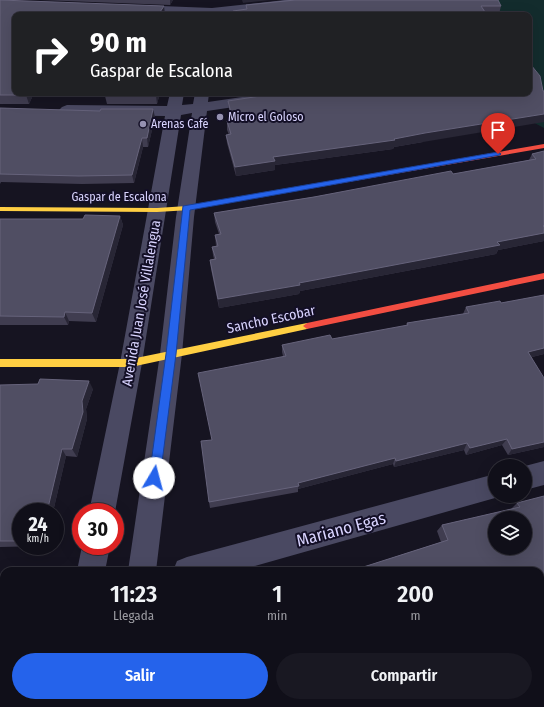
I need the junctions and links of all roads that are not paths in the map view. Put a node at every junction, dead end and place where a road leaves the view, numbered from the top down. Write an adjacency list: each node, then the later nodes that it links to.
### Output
1 (317, 0): 4 (street)
2 (123, 8): 3 (street)
3 (193, 9): 4 (street)
4 (212, 9)
5 (258, 96): 6 (street)
6 (201, 100): 7 (street); 10 (street, Avenida Juan José Villalengua)
7 (176, 102): 8 (street); 12 (street, Avenida Juan José Villalengua)
8 (56, 110)
9 (544, 146): 10 (street, Gaspar de Escalona)
10 (186, 208): 12 (street, Gaspar de Escalona); 14 (street, Avenida Juan José Villalengua)
11 (0, 209): 12 (street, Gaspar de Escalona)
12 (157, 210): 16 (street, Avenida Juan José Villalengua)
13 (544, 276): 14 (street, Sancho Escobar)
14 (171, 354): 16 (street, Sancho Escobar); 23 (street, Avenida Juan José Villalengua)
15 (0, 363): 16 (street, Sancho Escobar)
16 (131, 363): 20 (street, Avenida Juan José Villalengua)
17 (544, 472): 18 (street)
18 (532, 476)
19 (488, 488): 24 (street, Mariano Egas)
20 (104, 503)
21 (94, 555): 22 (street)
22 (92, 567)
23 (143, 567)
24 (201, 567)

